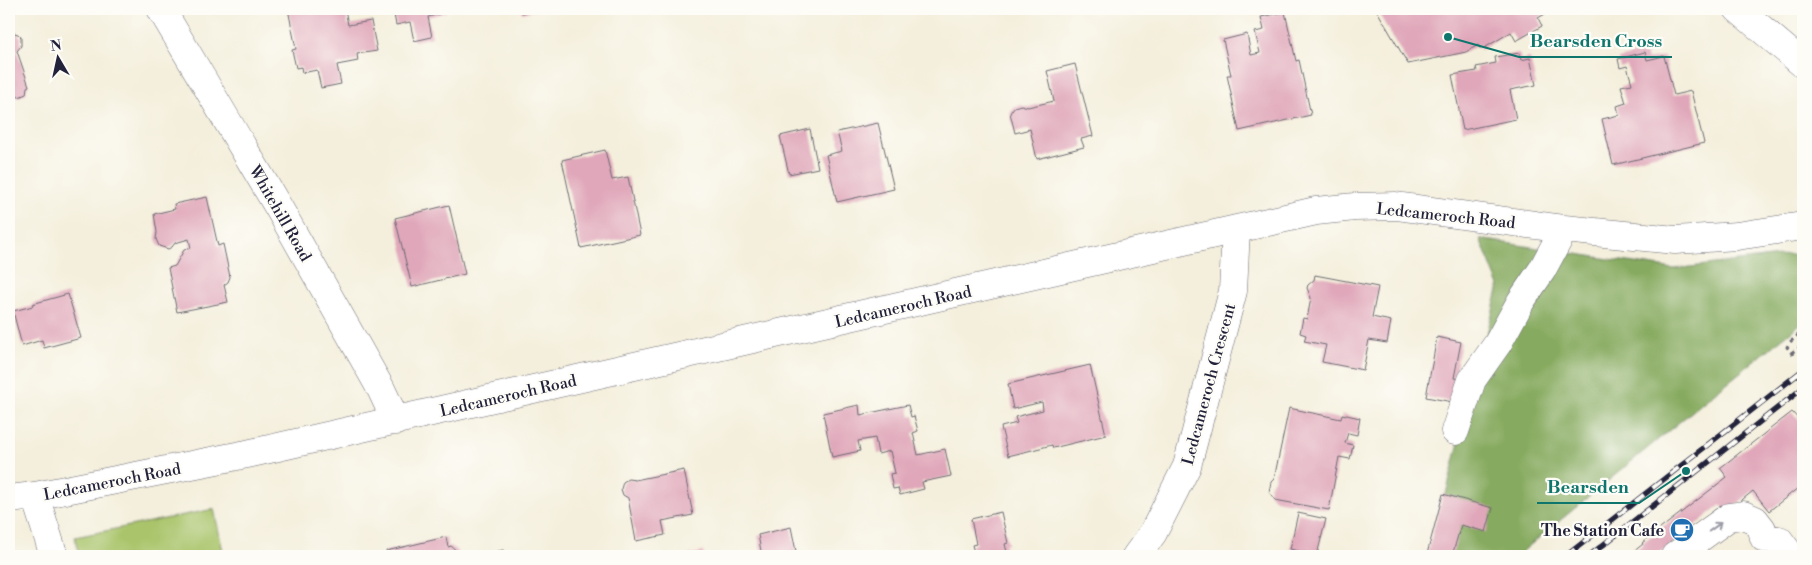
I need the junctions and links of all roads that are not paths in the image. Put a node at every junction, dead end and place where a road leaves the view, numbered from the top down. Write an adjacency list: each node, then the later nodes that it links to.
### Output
1 (161, 9): 7 (street, Whitehill Road)
2 (1738, 9): 3 (street)
3 (1803, 64)
4 (1803, 226): 6 (street, Ledcameroch Road)
5 (1236, 229): 6 (street, Ledcameroch Road); 7 (street, Ledcameroch Road); 11 (street, Ledcameroch Crescent)
6 (1564, 229): 8 (street)
7 (396, 421): 9 (street, Ledcameroch Road)
8 (1455, 431)
9 (22, 497): 10 (street)
10 (54, 556)
11 (1136, 556)
12 (1675, 556): 13 (street, one-way to 13)
13 (1791, 556)

